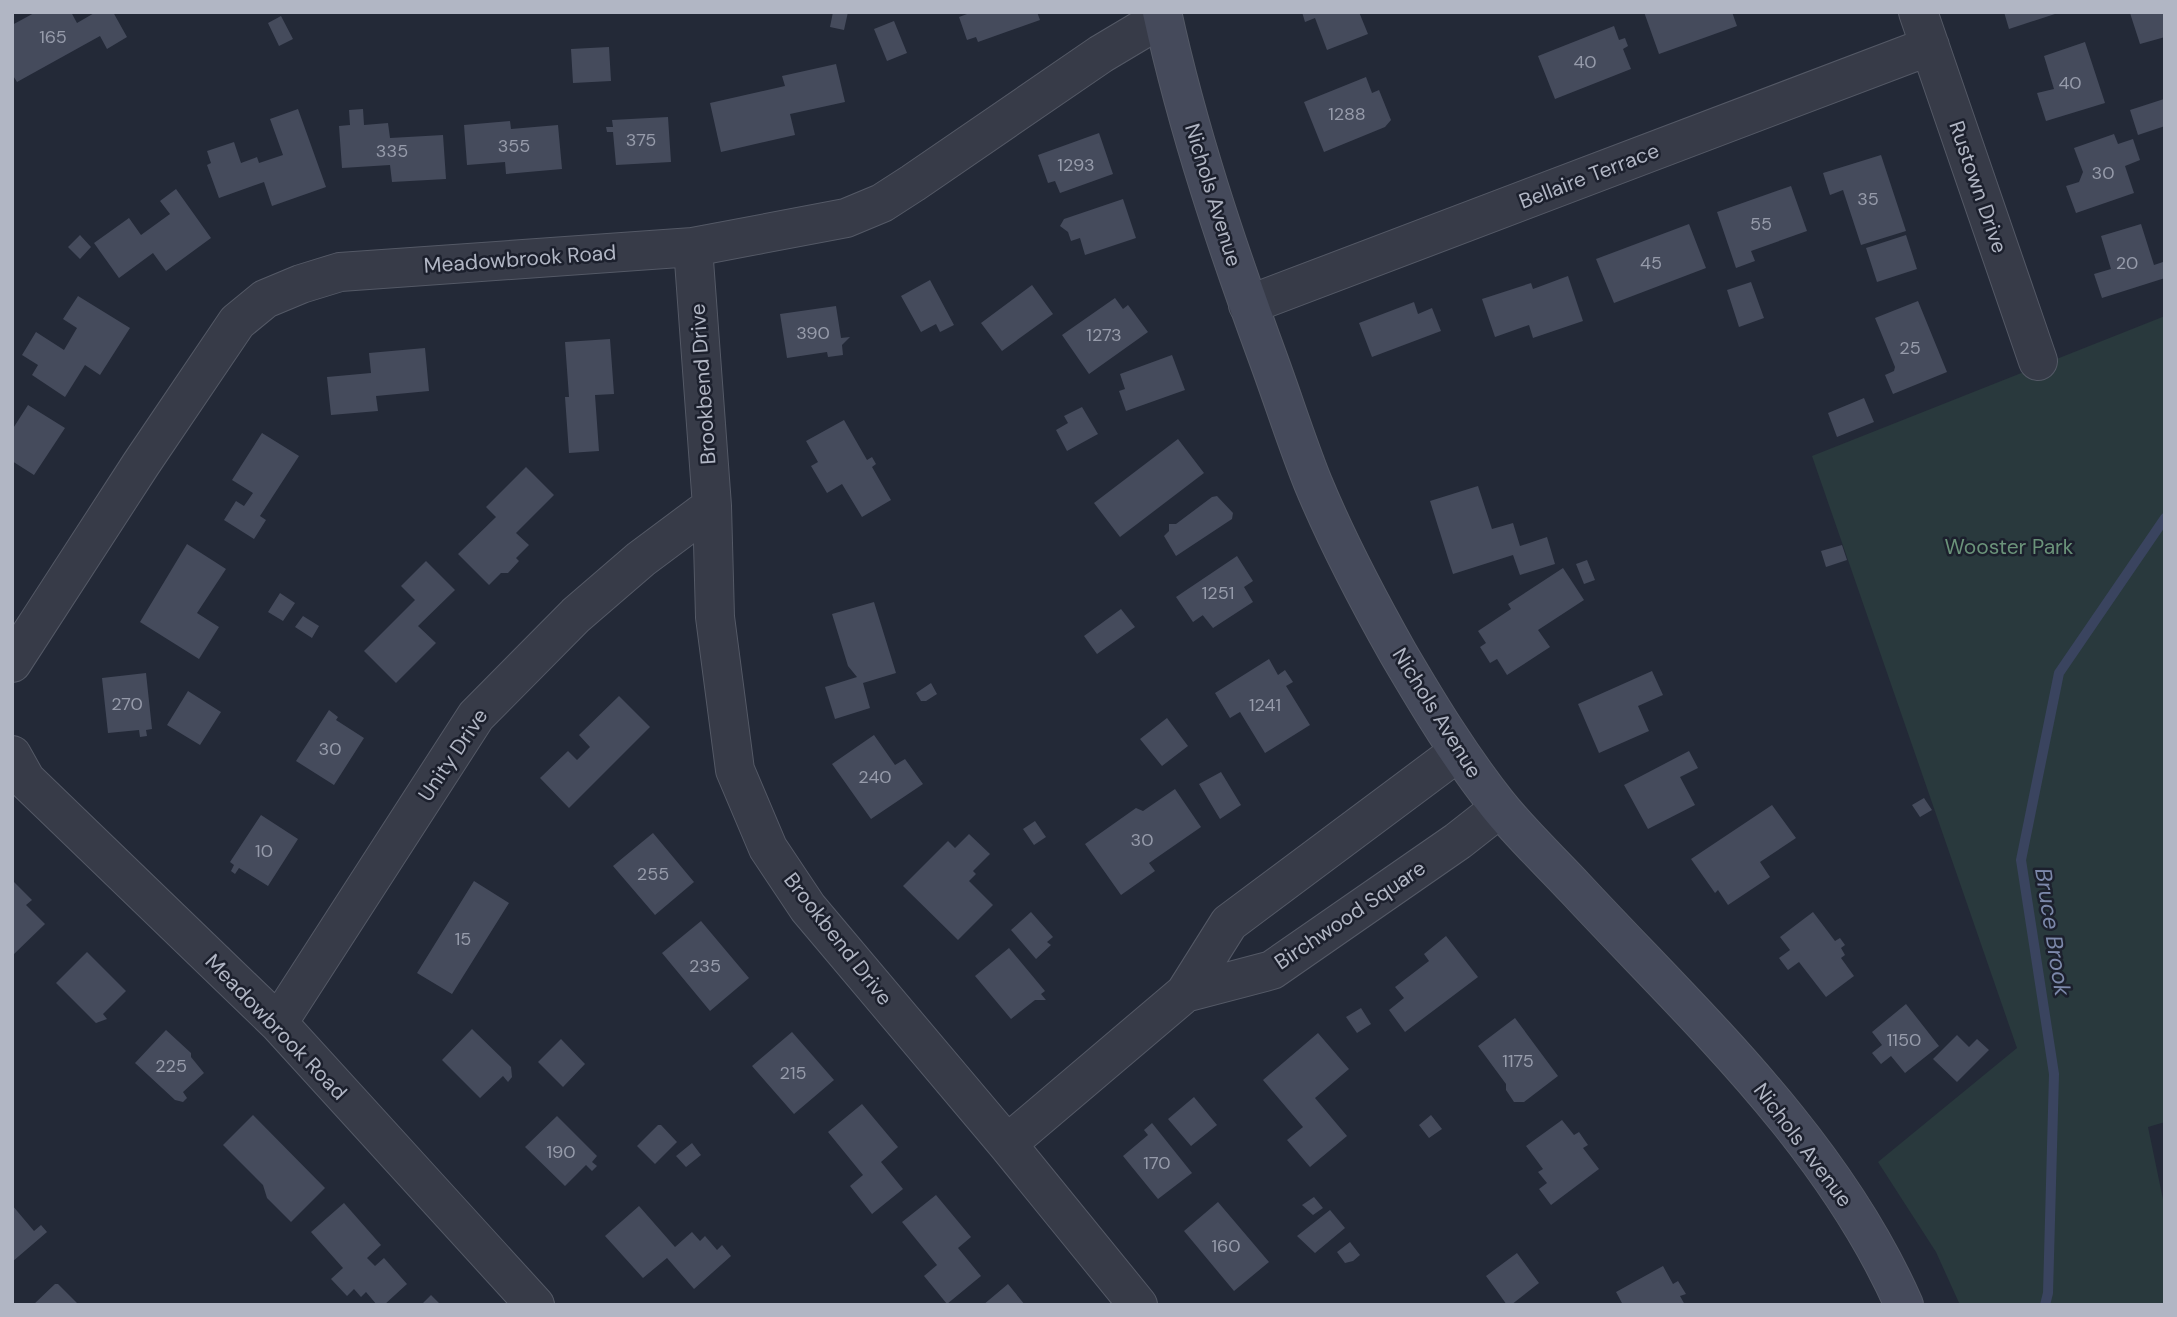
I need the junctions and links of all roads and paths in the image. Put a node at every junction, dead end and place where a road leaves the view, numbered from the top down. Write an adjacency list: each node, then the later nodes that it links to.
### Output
1 (1163, 15): 3 (street, Meadowbrook Road); 4 (main road, Nichols Avenue)
2 (1924, 29): 4 (street, Bellaire Terrace); 5 (street, Rustown Drive)
3 (693, 247): 6 (street, Brookbend Drive); 7 (street, Meadowbrook Road)
4 (1248, 305): 8 (main road, Nichols Avenue)
5 (2038, 361)
6 (712, 506): 12 (street, Unity Drive); 13 (street, Brookbend Drive)
7 (12, 663)
8 (1458, 752): 10 (main road, Nichols Avenue); 11 (street, Birchwood Square)
9 (12, 755): 12 (street, Meadowbrook Road)
10 (1500, 808): 11 (street, Birchwood Square); 16 (main road, Nichols Avenue)
11 (1185, 993): 13 (street, Birchwood Square)
12 (278, 1023): 14 (street, Meadowbrook Road)
13 (1007, 1144): 15 (street, Brookbend Drive)
14 (535, 1305)
15 (1138, 1305)
16 (1904, 1305)

